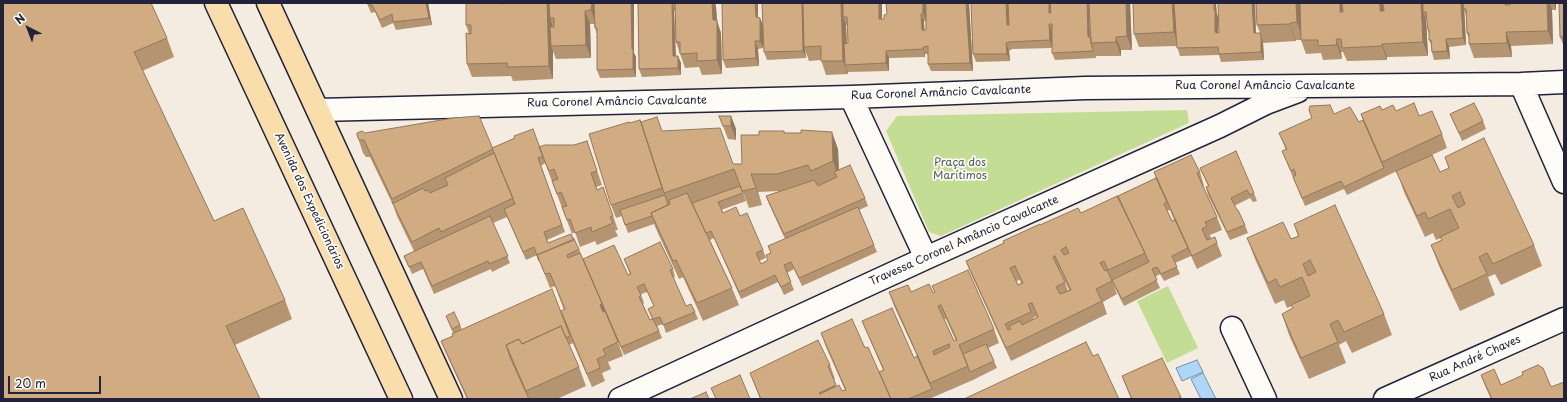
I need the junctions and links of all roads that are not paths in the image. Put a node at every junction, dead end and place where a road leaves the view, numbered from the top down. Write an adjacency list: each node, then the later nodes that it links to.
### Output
1 (216, 3): 12 (main road, Avenida dos Expedicionários)
2 (268, 3): 7 (main road)
3 (1564, 82): 4 (street, Rua Coronel Amâncio Cavalcante)
4 (1521, 84): 5 (street, Rua Coronel Amâncio Cavalcante); 8 (street)
5 (1310, 86): 6 (street, Rua Coronel Amâncio Cavalcante); 9 (street, Travessa Coronel Amâncio Cavalcante)
6 (851, 96): 7 (street, Rua Coronel Amâncio Cavalcante); 9 (street)
7 (318, 110): 13 (main road)
8 (1564, 182)
9 (926, 258): 14 (street, Travessa Coronel Amâncio Cavalcante)
10 (1564, 319): 16 (street, Rua André Chaves)
11 (1232, 328): 15 (street)
12 (401, 399)
13 (451, 399)
14 (620, 399)
15 (1265, 399)
16 (1385, 399)

